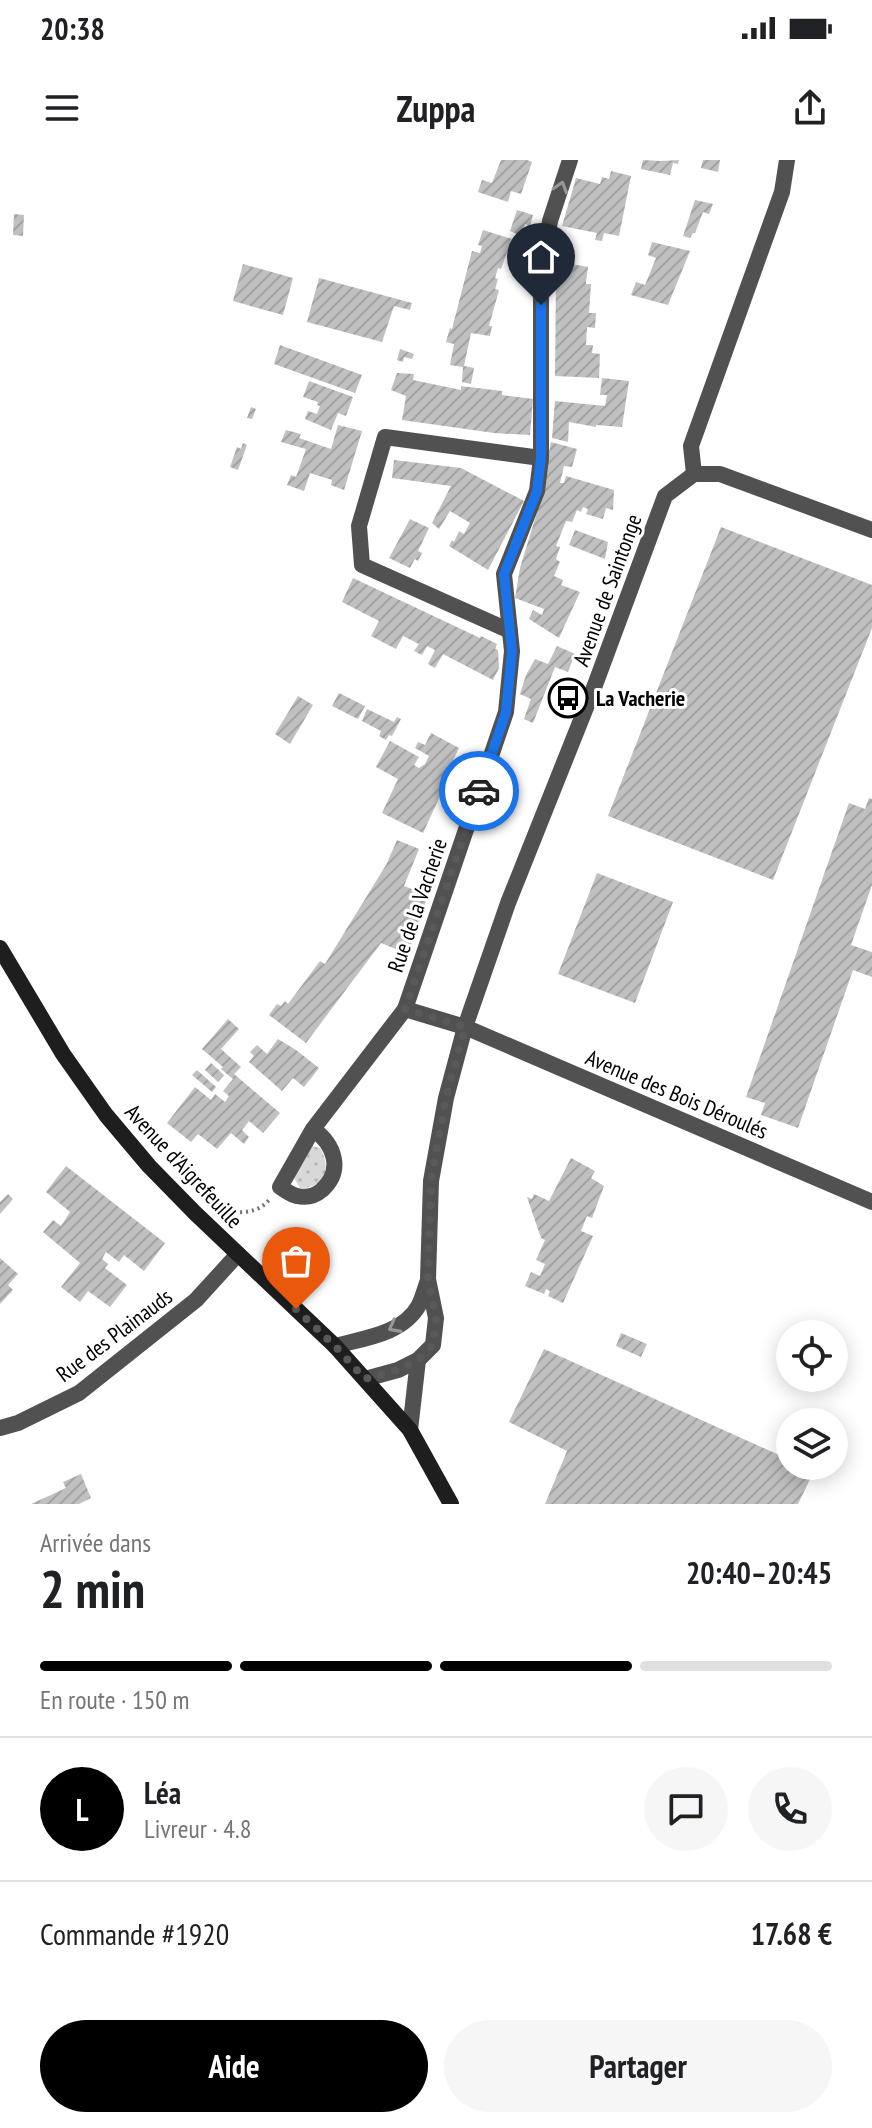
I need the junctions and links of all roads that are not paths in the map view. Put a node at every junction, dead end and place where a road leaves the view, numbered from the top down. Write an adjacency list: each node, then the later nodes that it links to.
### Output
1 (570, 160): 3 (street, Rue de la Vacherie, one-way to 1)
2 (787, 160): 4 (street)
3 (541, 458): 6 (street, Rue de la Vacherie); 6 (street)
4 (694, 474): 5 (street); 9 (street, Avenue de Saintonge)
5 (872, 530)
6 (510, 631): 8 (street, Rue de la Vacherie)
7 (0, 948): 12 (main road, Avenue d'Aigrefeuille)
8 (405, 1009): 9 (street); 10 (street, Rue de la Vacherie)
9 (465, 1027): 11 (street, Avenue des Bois Déroulés); 13 (street, Avenue de Saintonge)
10 (313, 1129): 10 (street, Rue de la Vacherie)
11 (872, 1202)
12 (238, 1254): 14 (main road, Avenue d'Aigrefeuille); 17 (street, Rue des Plainauds)
13 (428, 1279): 14 (street, Avenue de Saintonge, one-way to 14); 15 (street, Avenue de Saintonge)
14 (335, 1346): 16 (main road, Avenue d'Aigrefeuille)
15 (418, 1360): 16 (street); 18 (street, Avenue de Saintonge)
16 (365, 1379): 18 (main road, Avenue d'Aigrefeuille)
17 (0, 1428)
18 (410, 1430): 19 (main road, Avenue d'Aigrefeuille)
19 (451, 1504)

